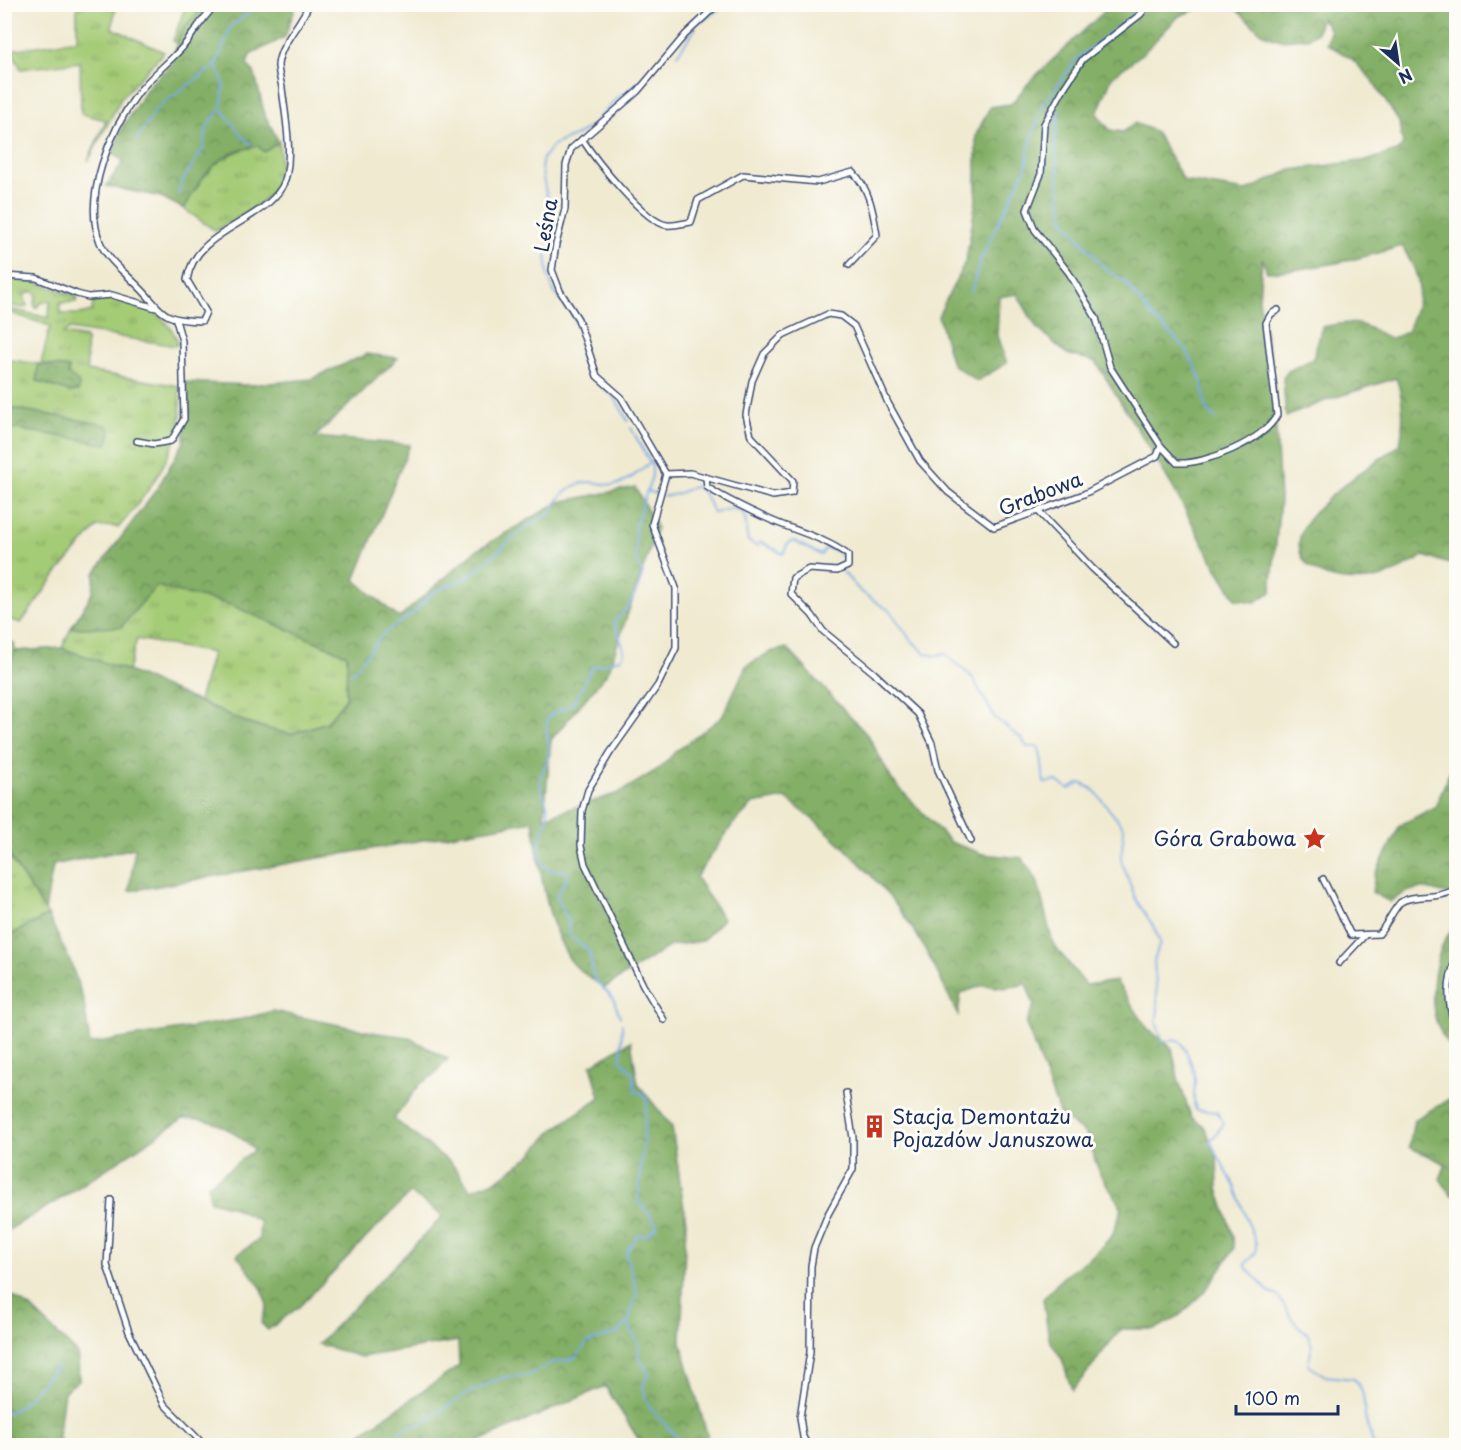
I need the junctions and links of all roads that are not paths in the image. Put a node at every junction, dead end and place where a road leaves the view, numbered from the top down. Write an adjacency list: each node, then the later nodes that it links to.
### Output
1 (217, 4): 8 (street)
2 (309, 4): 10 (street)
3 (718, 4): 5 (street, Leśna)
4 (1148, 4): 12 (street)
5 (582, 139): 6 (street); 13 (street, Leśna)
6 (849, 265)
7 (4, 276): 8 (street)
8 (156, 308): 10 (street)
9 (1278, 310): 12 (street)
10 (176, 320): 11 (street)
11 (137, 441)
12 (1161, 446): 15 (street, Grabowa)
13 (670, 475): 14 (street, Grabowa); 23 (street)
14 (706, 478): 15 (street, Grabowa); 17 (street)
15 (1038, 511): 16 (street)
16 (1173, 643)
17 (971, 841)
18 (1323, 879): 20 (street)
19 (1456, 889): 20 (street)
20 (1365, 935): 22 (street)
21 (1456, 959): 24 (street)
22 (1339, 963)
23 (664, 1020)
24 (1456, 1028)
25 (846, 1094): 28 (street)
26 (111, 1200): 27 (street)
27 (205, 1446)
28 (808, 1446)

